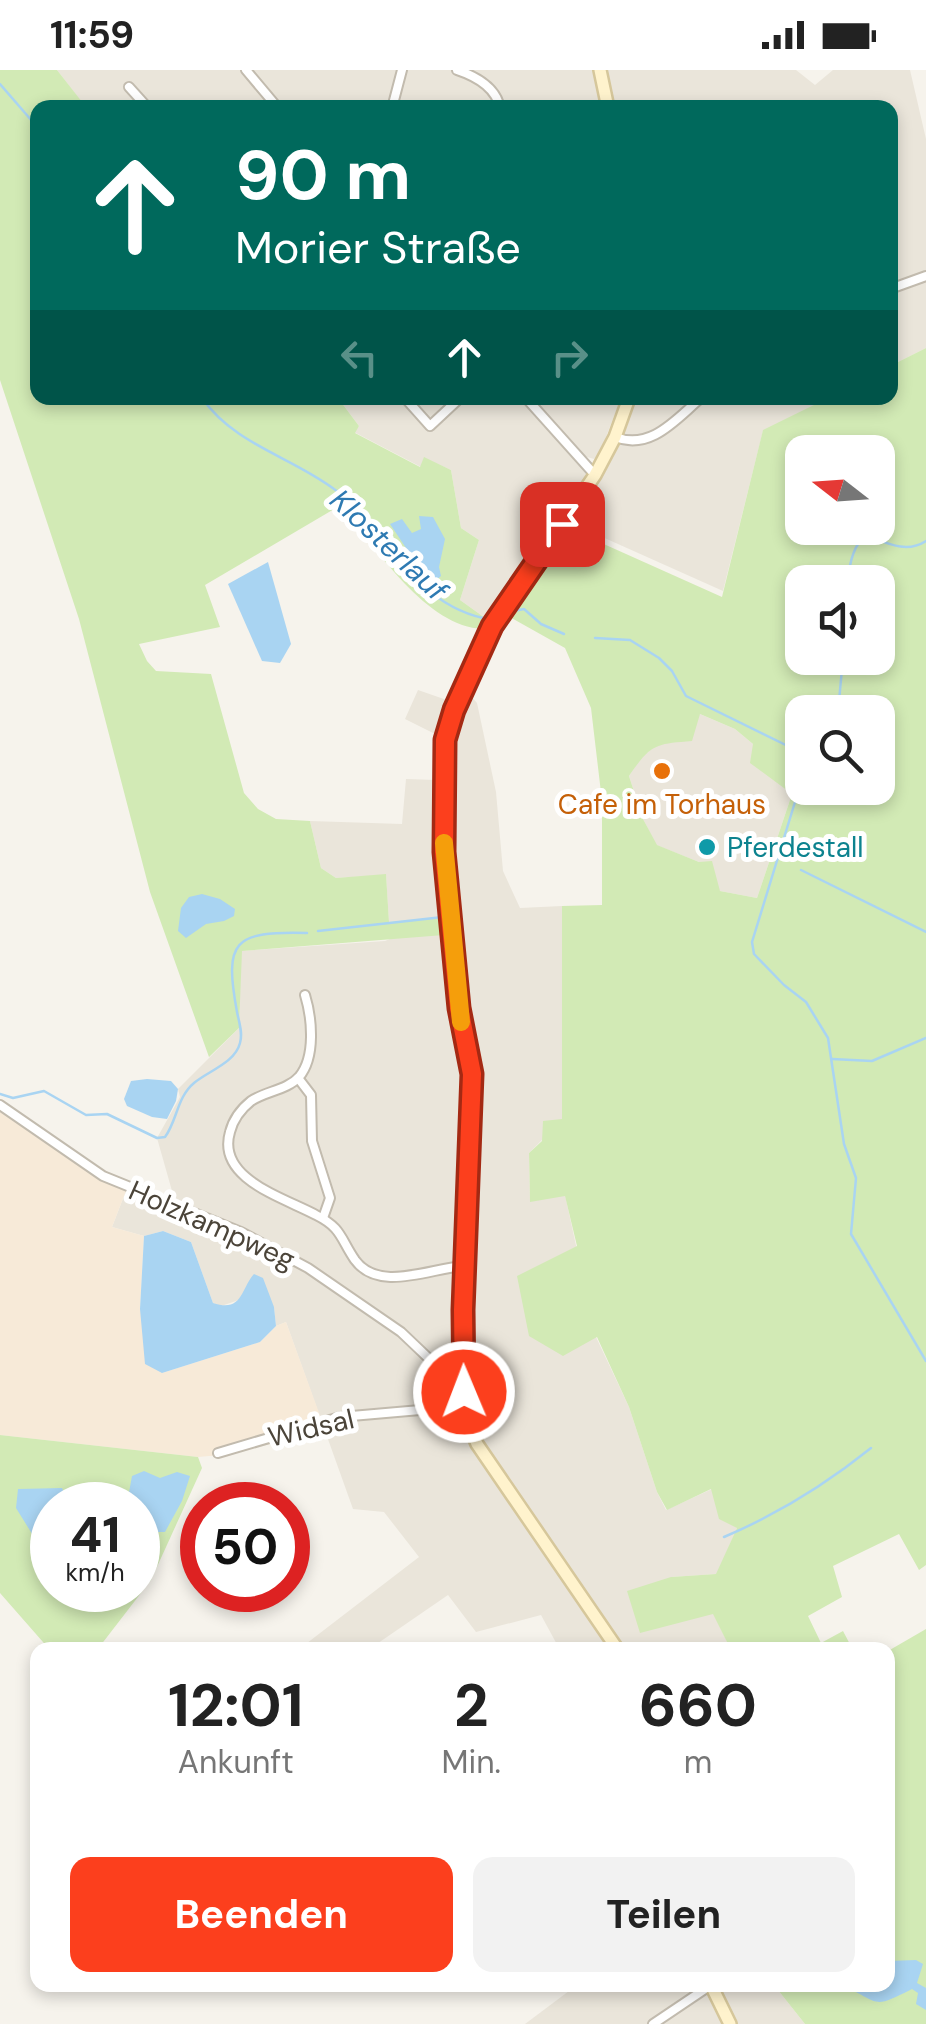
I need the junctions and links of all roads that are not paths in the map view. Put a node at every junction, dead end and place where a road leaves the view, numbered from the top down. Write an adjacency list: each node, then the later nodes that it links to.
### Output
1 (246, 70): 7 (street)
2 (402, 70): 8 (street)
3 (600, 70): 10 (main road)
4 (462, 72): 9 (street)
5 (129, 87): 6 (street)
6 (141, 100)
7 (271, 100)
8 (394, 100)
9 (499, 100)
10 (606, 100)
11 (926, 276): 12 (street)
12 (898, 286)
13 (411, 405): 14 (street)
14 (452, 405)
15 (532, 405): 19 (street)
16 (626, 405): 18 (main road)
17 (692, 405): 18 (street)
18 (615, 437): 19 (main road)
19 (595, 475): 24 (main road)
20 (305, 995): 21 (street)
21 (298, 1078): 23 (street); 23 (street)
22 (0, 1105): 25 (street, Holzkampweg)
23 (323, 1218): 24 (street)
24 (464, 1266): 25 (main road)
25 (464, 1392): 26 (main road)
26 (466, 1406): 27 (street, Widsal); 28 (main road)
27 (218, 1453)
28 (613, 1642)
29 (701, 1992): 31 (street)
30 (714, 1992): 32 (main road)
31 (653, 2024)
32 (730, 2024)

